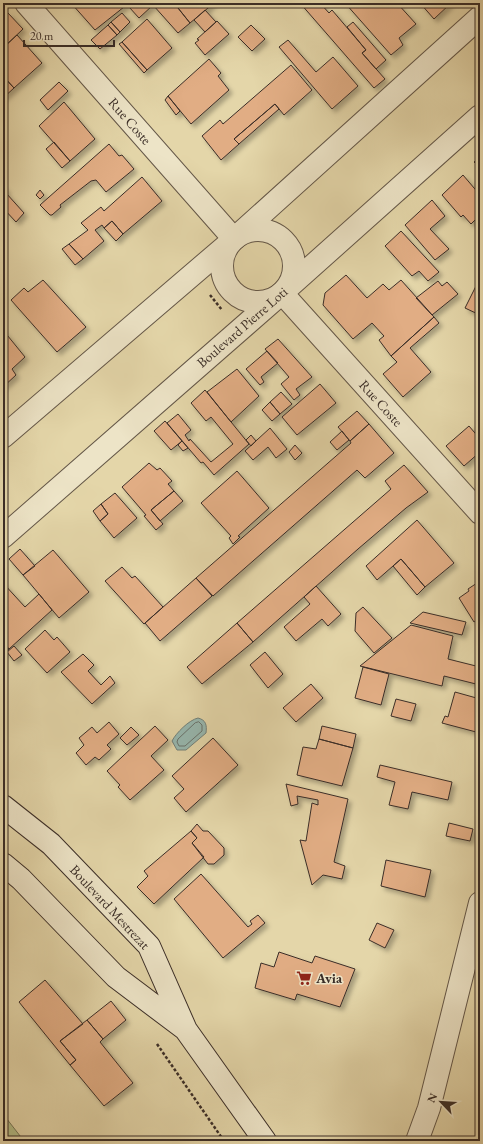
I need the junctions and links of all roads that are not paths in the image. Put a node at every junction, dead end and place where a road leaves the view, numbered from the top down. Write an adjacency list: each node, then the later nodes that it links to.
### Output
1 (26, 3): 4 (street, Rue Coste)
2 (480, 18): 4 (street)
3 (480, 116): 5 (street, Boulevard Pierre Loti)
4 (234, 239): 5 (street); 5 (street); 6 (street)
5 (282, 293): 7 (street, Rue Coste); 8 (street, Boulevard Pierre Loti)
6 (3, 437)
7 (480, 513)
8 (3, 537)
9 (3, 806): 12 (street, Boulevard Mestrezat)
10 (3, 864): 12 (street, Boulevard Mestrezat)
11 (480, 903): 14 (street)
12 (186, 1030): 13 (street, Boulevard Mestrezat)
13 (265, 1141)
14 (417, 1141)

